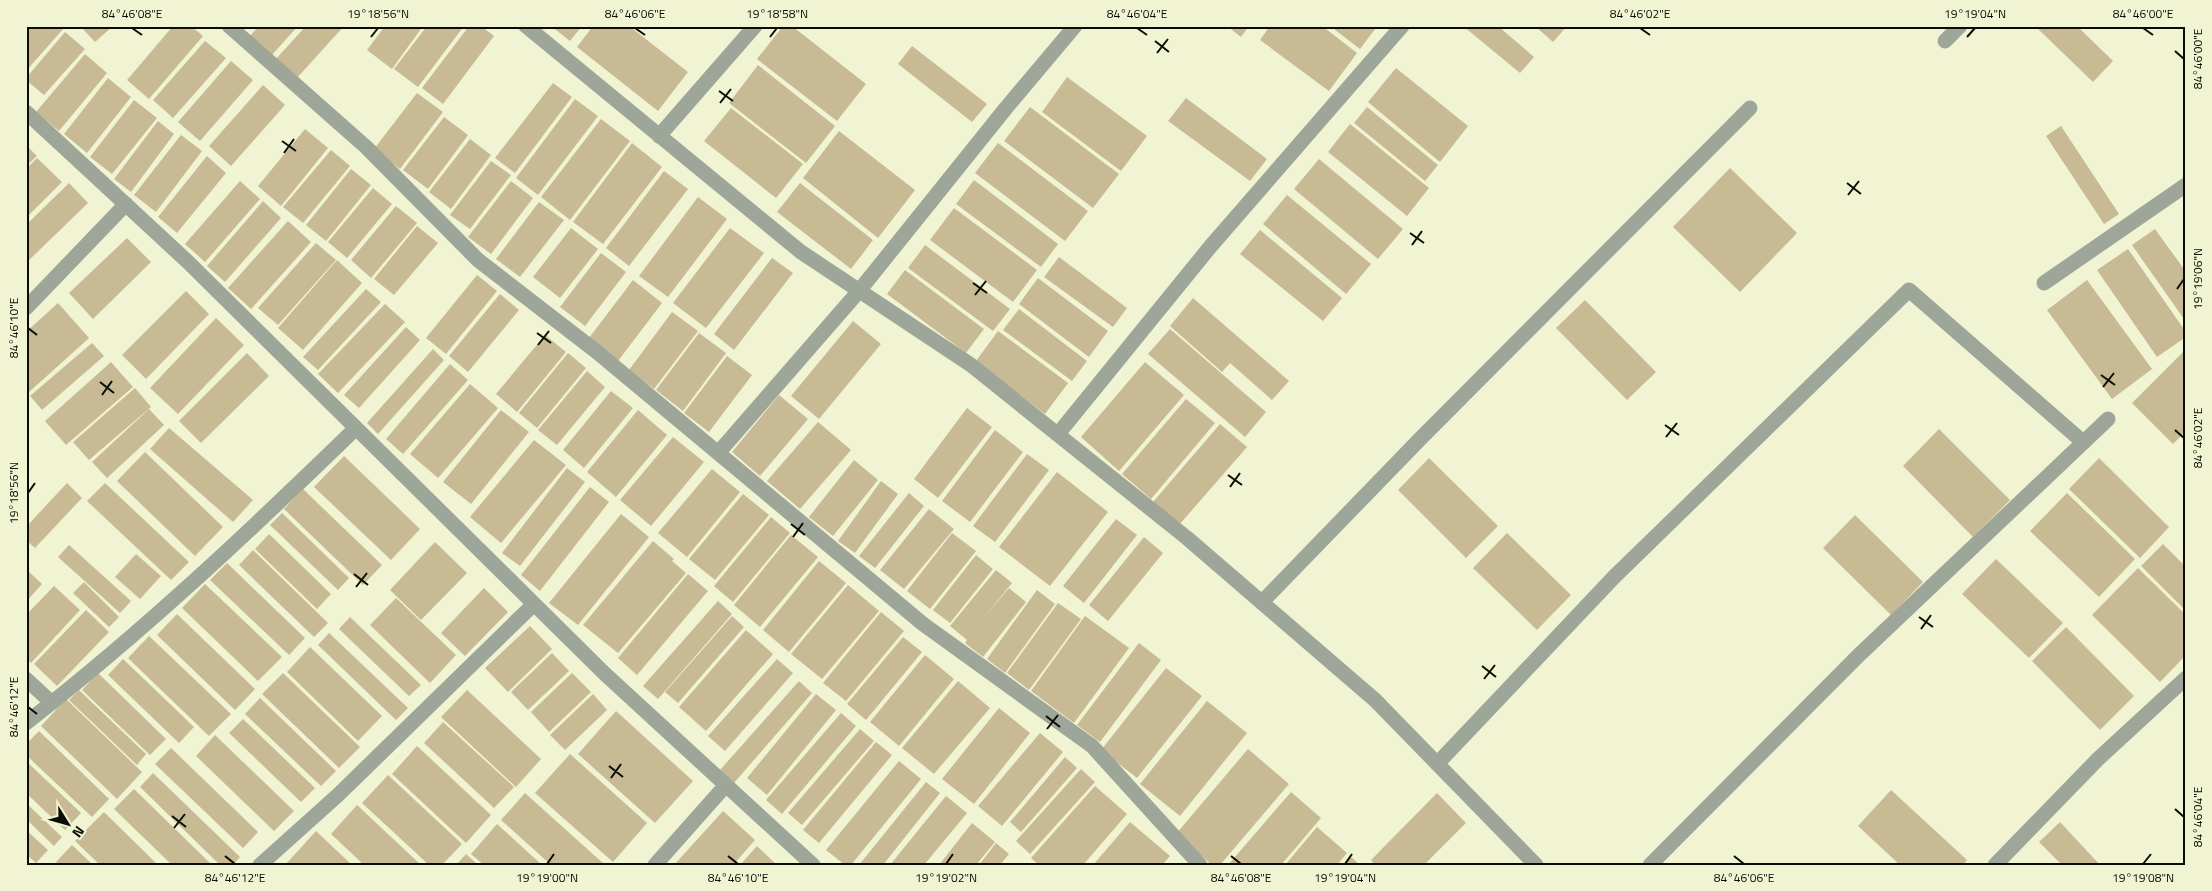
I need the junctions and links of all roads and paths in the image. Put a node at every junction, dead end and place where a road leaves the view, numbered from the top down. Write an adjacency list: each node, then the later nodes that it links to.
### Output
1 (229, 26): 20 (street)
2 (526, 26): 10 (street)
3 (755, 26): 10 (street)
4 (1075, 26): 14 (street)
5 (1402, 26): 18 (street)
6 (1960, 26): 7 (street)
7 (1945, 41)
8 (1750, 108): 21 (street)
9 (26, 112): 12 (street)
10 (659, 136): 14 (street)
11 (2186, 185): 13 (street)
12 (126, 204): 15 (street); 17 (street)
13 (2044, 283)
14 (859, 291): 18 (street); 20 (street)
15 (26, 308)
16 (2108, 419): 19 (street)
17 (356, 428): 22 (street); 25 (street)
18 (1058, 434): 21 (street)
19 (2083, 442): 27 (street); 34 (street)
20 (719, 452): 32 (street)
21 (1262, 602): 27 (street)
22 (534, 604): 28 (street); 29 (street)
23 (2186, 678): 35 (street)
24 (26, 679): 25 (street)
25 (52, 703): 26 (street)
26 (26, 723)
27 (1437, 764): 33 (street)
28 (726, 785): 30 (street); 31 (street)
29 (260, 865)
30 (655, 865)
31 (813, 865)
32 (1200, 865)
33 (1536, 865)
34 (1650, 865)
35 (1995, 865)

